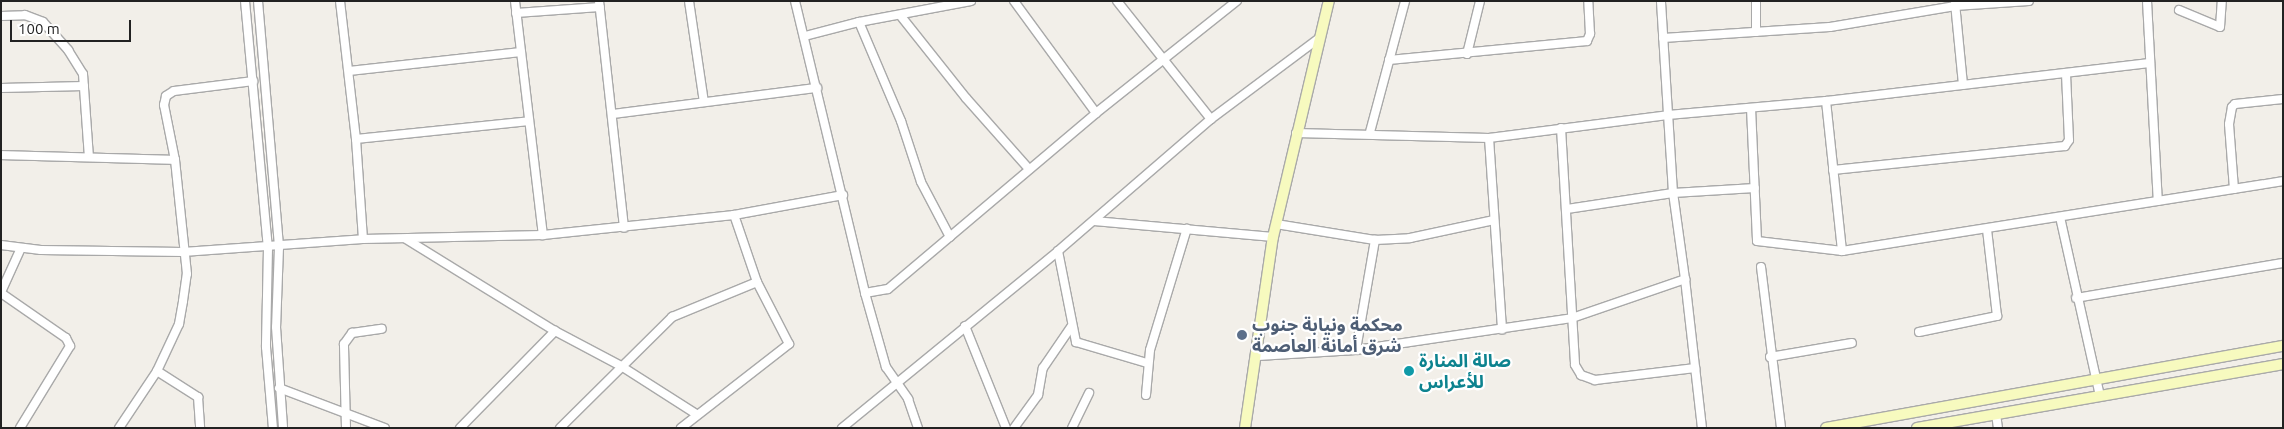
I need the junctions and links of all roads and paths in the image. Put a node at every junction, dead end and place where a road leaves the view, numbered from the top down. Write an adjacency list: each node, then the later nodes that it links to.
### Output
1 (245, 1): 38 (street)
2 (258, 1): 84 (street)
3 (340, 1): 36 (street)
4 (516, 1): 23 (street)
5 (689, 1): 45 (street)
6 (795, 1): 28 (street)
7 (971, 1): 24 (street)
8 (1014, 1): 47 (street)
9 (1117, 1): 33 (street)
10 (1237, 1): 33 (street)
11 (1329, 1): 30 (street)
12 (1405, 1): 34 (street)
13 (1480, 1): 32 (street)
14 (1588, 1): 32 (street)
15 (1661, 1): 29 (street)
16 (1756, 1): 27 (street)
17 (2029, 1): 21 (street)
18 (2147, 1): 35 (street)
19 (2222, 1): 22 (street)
20 (600, 4): 23 (street); 48 (street)
21 (1955, 4): 27 (street); 39 (street)
22 (2179, 10)
23 (516, 13): 31 (street)
24 (900, 14): 26 (street); 60 (street)
25 (1, 16): 40 (street)
26 (859, 22): 28 (street); 78 (street)
27 (1756, 32): 29 (street)
28 (805, 36): 42 (street)
29 (1663, 38): 49 (street)
30 (1318, 39): 50 (street); 53 (street)
31 (521, 52): 36 (street); 51 (street)
32 (1467, 54): 34 (street)
33 (1163, 59): 47 (street); 50 (street)
34 (1389, 60): 54 (street)
35 (2150, 63): 37 (street); 67 (street)
36 (349, 71): 56 (street)
37 (2066, 73): 39 (street); 61 (street)
38 (253, 81): 59 (street); 86 (street)
39 (1963, 85): 44 (street)
40 (84, 86): 41 (street); 58 (street)
41 (1, 88)
42 (817, 88): 45 (street); 66 (street)
43 (2283, 98): 64 (street)
44 (1826, 101): 46 (street); 61 (street)
45 (704, 102): 48 (street)
46 (1751, 108): 49 (street); 63 (street)
47 (1096, 113): 60 (street)
48 (613, 114): 74 (street)
49 (1668, 114): 52 (street); 65 (street)
50 (1211, 119): 72 (street)
51 (529, 121): 56 (street); 77 (street)
52 (1561, 128): 55 (street); 68 (street)
53 (1296, 132): 54 (street); 73 (street)
54 (1370, 132): 55 (street)
55 (1489, 138): 71 (street)
56 (356, 139): 81 (street)
57 (1, 156): 58 (street)
58 (90, 157): 59 (street)
59 (175, 160): 89 (street)
60 (1029, 170): 78 (street)
61 (1833, 170): 88 (street)
62 (2283, 181): 64 (street)
63 (1755, 188): 65 (street); 88 (street)
64 (2234, 189): 67 (street)
65 (1673, 193): 68 (street); 92 (street)
66 (843, 195): 69 (street); 95 (street)
67 (2158, 201): 70 (street)
68 (1568, 209): 97 (street)
69 (734, 215): 74 (street); 93 (street)
70 (2060, 216): 76 (street); 96 (street)
71 (1494, 220): 82 (street); 101 (street)
72 (1094, 221): 75 (street); 87 (street)
73 (1276, 224): 79 (street); 82 (street)
74 (624, 228): 77 (street)
75 (1187, 228): 79 (street); 109 (street)
76 (1987, 230): 88 (street); 103 (street)
77 (543, 236): 80 (street)
78 (950, 237): 95 (street)
79 (1273, 237): 107 (street)
80 (406, 238): 81 (street); 102 (street)
81 (363, 239): 84 (street)
82 (1375, 240): 106 (street)
83 (1, 245): 85 (street)
84 (279, 247): 86 (street); 116 (street)
85 (21, 248): 89 (street); 94 (street)
86 (268, 248): 89 (street); 126 (street)
87 (1058, 251): 98 (street); 99 (street)
88 (1842, 251)
89 (183, 252): 113 (street)
90 (2283, 264): 96 (street)
91 (1761, 268): 108 (street)
92 (1685, 279): 97 (street); 112 (street)
93 (757, 282): 111 (street); 121 (street)
94 (1, 292): 123 (street)
95 (865, 293): 115 (street)
96 (2076, 298): 114 (street)
97 (1572, 318): 101 (street); 112 (street)
98 (965, 326): 115 (street); 135 (street)
99 (1071, 327): 109 (street); 136 (street)
100 (382, 329): 120 (street)
101 (1502, 330): 106 (street)
102 (555, 331): 111 (street); 130 (street)
103 (1919, 332)
104 (1852, 343): 108 (street)
105 (2283, 346): 114 (street)
106 (1356, 350): 107 (street)
107 (1258, 356): 138 (street)
108 (1770, 357): 140 (street)
109 (1147, 363): 118 (street)
110 (2283, 364): 119 (street)
111 (621, 366): 121 (street); 131 (street)
112 (1695, 368): 139 (street)
113 (157, 371): 124 (street); 125 (street)
114 (2094, 379): 119 (street); 141 (street)
115 (897, 383): 133 (street); 134 (street)
116 (279, 388): 120 (street); 127 (street)
117 (1089, 393): 137 (street)
118 (1146, 395)
119 (2100, 396): 122 (street)
120 (344, 410): 128 (street); 129 (street)
121 (696, 414): 132 (street)
122 (1996, 414): 142 (street); 143 (street)
123 (20, 428)
124 (119, 428)
125 (200, 428)
126 (272, 428)
127 (283, 428)
128 (346, 428)
129 (385, 428)
130 (460, 428)
131 (560, 428)
132 (681, 428)
133 (842, 428)
134 (918, 428)
135 (1006, 428)
136 (1014, 428)
137 (1072, 428)
138 (1245, 428)
139 (1702, 428)
140 (1781, 428)
141 (1826, 428)
142 (1917, 428)
143 (1998, 428)

